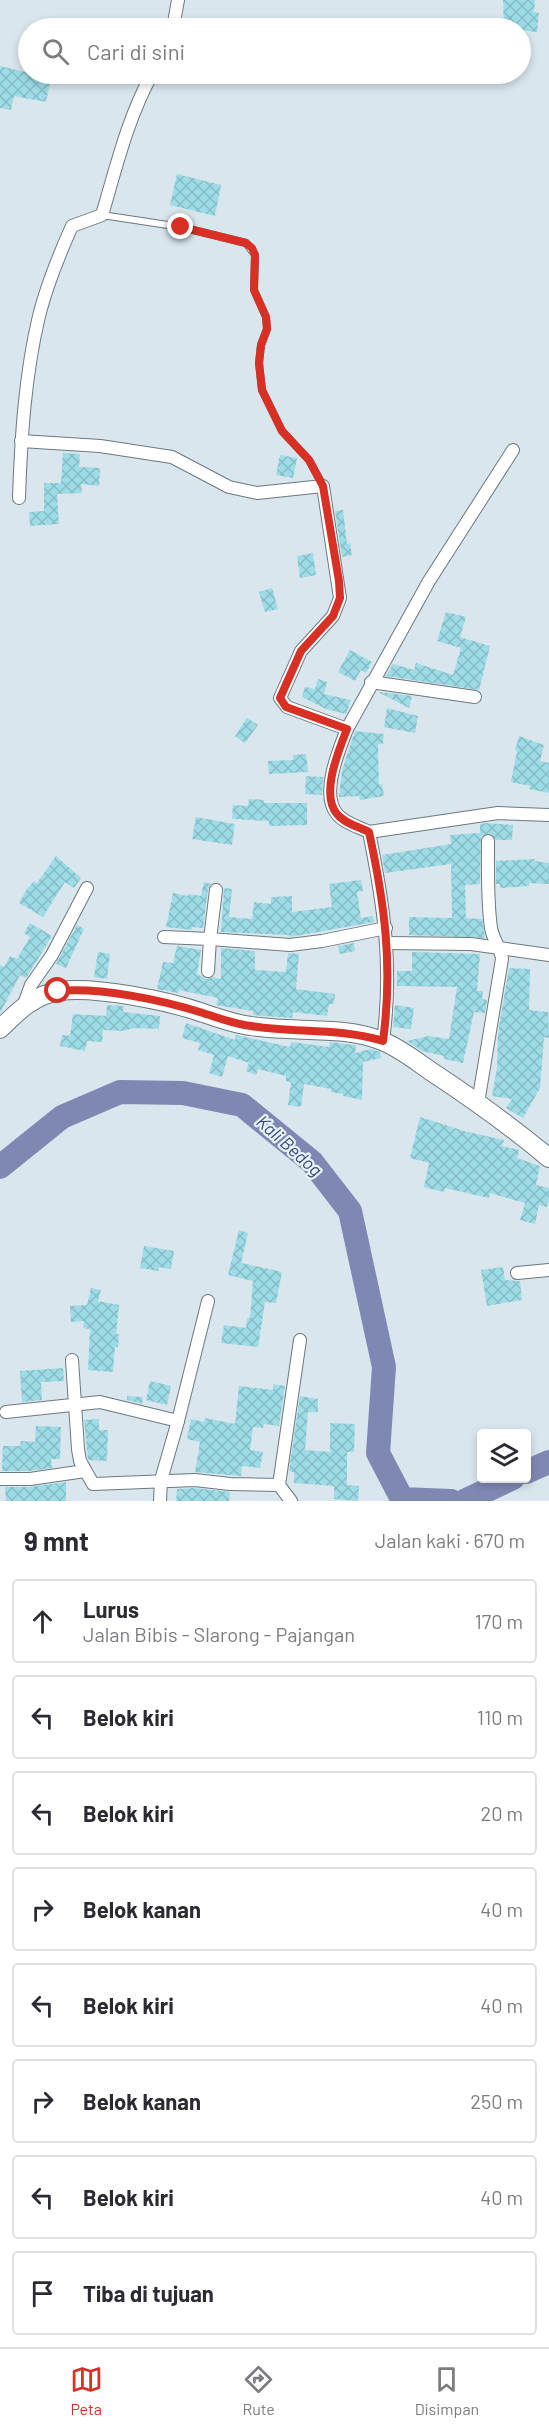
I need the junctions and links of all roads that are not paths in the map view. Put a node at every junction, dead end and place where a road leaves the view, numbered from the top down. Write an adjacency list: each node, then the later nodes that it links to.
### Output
1 (178, 0): 2 (street)
2 (175, 18)
3 (146, 84): 4 (street)
4 (102, 215): 5 (street); 7 (lane)
5 (21, 441): 7 (street); 8 (street)
6 (513, 450): 9 (street)
7 (323, 486): 11 (street)
8 (19, 498)
9 (372, 682): 10 (street); 11 (street)
10 (475, 697)
11 (347, 729): 13 (street)
12 (549, 815): 13 (street)
13 (369, 832): 17 (street)
14 (488, 841): 21 (street)
15 (87, 888): 24 (street)
16 (216, 890): 19 (street)
17 (386, 928): 19 (street); 20 (street)
18 (164, 937): 19 (street)
19 (210, 939): 23 (street)
20 (387, 943): 21 (street); 26 (street)
21 (500, 949): 22 (street); 27 (street)
22 (549, 955)
23 (208, 971)
24 (23, 1008): 25 (main road); 26 (main road)
25 (0, 1029)
26 (383, 1041): 27 (main road)
27 (478, 1103): 28 (main road)
28 (549, 1158)
29 (549, 1270): 30 (street)
30 (518, 1273)
31 (208, 1300): 36 (street)
32 (300, 1341): 40 (street)
33 (72, 1360): 34 (street)
34 (74, 1405): 35 (street); 36 (street); 37 (street)
35 (6, 1412)
36 (178, 1421): 39 (street)
37 (85, 1471): 38 (street); 39 (street)
38 (0, 1479)
39 (161, 1480): 40 (street); 41 (street)
40 (279, 1485): 42 (street)
41 (160, 1501)
42 (291, 1501)

